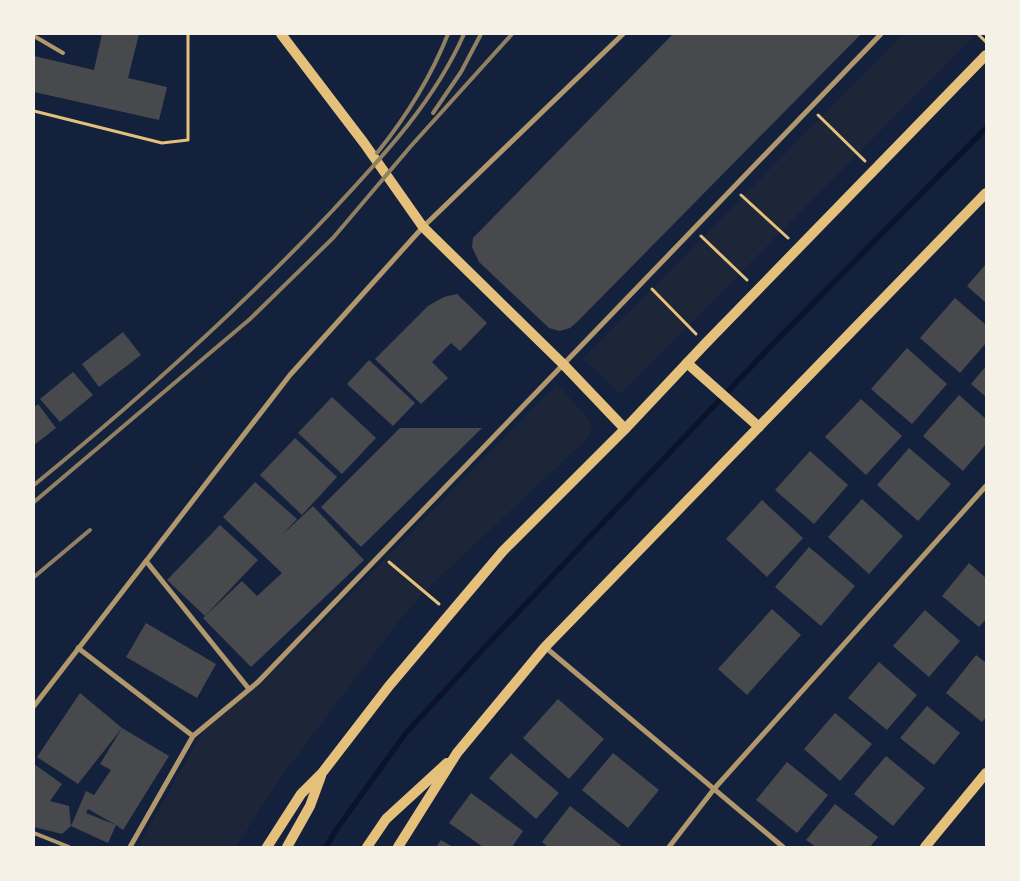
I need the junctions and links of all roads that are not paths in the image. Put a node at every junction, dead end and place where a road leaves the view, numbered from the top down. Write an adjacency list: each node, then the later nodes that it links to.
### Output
1 (280, 34): 8 (main road)
2 (623, 34): 8 (street)
3 (881, 34): 10 (street)
4 (34, 36): 5 (lane)
5 (63, 53)
6 (986, 55): 9 (main road)
7 (986, 193): 11 (main road)
8 (424, 226): 10 (main road); 14 (street)
9 (687, 362): 11 (main road); 12 (main road)
10 (563, 364): 12 (main road); 17 (street)
11 (759, 427): 15 (main road)
12 (625, 429): 22 (main road)
13 (986, 486): 23 (street)
14 (146, 561): 16 (street); 17 (street)
15 (545, 647): 20 (main road); 23 (street)
16 (78, 648): 18 (street); 19 (street)
17 (249, 689): 19 (street)
18 (34, 706)
19 (193, 736): 26 (street)
20 (457, 753): 29 (main road); 30 (main road)
21 (986, 772): 33 (main road)
22 (322, 773): 27 (main road); 28 (main road)
23 (714, 790): 31 (street); 32 (street)
24 (34, 833): 25 (lane)
25 (69, 847)
26 (130, 847)
27 (267, 847)
28 (287, 847)
29 (367, 847)
30 (398, 847)
31 (669, 847)
32 (783, 847)
33 (925, 847)

